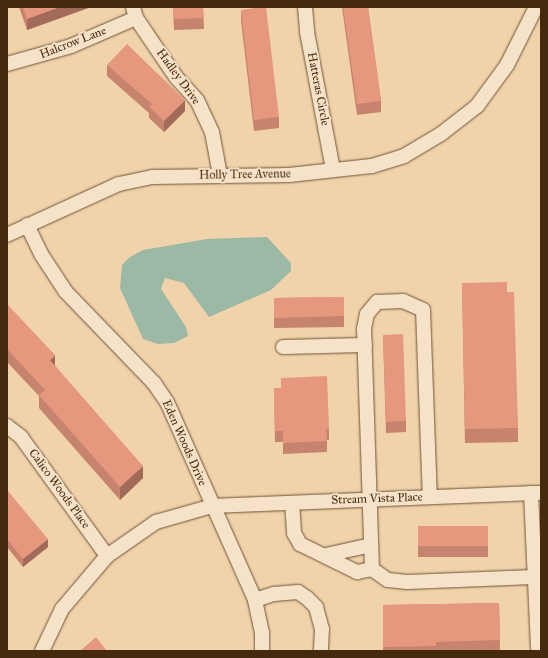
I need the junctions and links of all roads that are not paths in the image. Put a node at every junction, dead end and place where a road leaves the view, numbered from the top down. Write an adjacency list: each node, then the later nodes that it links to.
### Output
1 (305, 7): 5 (street, Hatteras Circle)
2 (536, 7): 5 (street, Holly Tree Avenue)
3 (135, 12): 4 (street, Halcrow Lane); 6 (street, Hadley Drive)
4 (7, 64)
5 (333, 170): 6 (street, Holly Tree Avenue)
6 (220, 175): 7 (street, Holly Tree Avenue)
7 (27, 226): 8 (street, Holly Tree Avenue); 16 (street, Eden Woods Drive)
8 (7, 235)
9 (365, 345): 10 (street); 13 (street); 14 (street)
10 (283, 347)
11 (7, 426): 19 (street, Calico Woods Place)
12 (536, 493): 13 (street, Stream Vista Place); 21 (street)
13 (430, 497): 14 (street, Stream Vista Place)
14 (369, 500): 15 (street, Stream Vista Place); 17 (street)
15 (292, 503): 16 (street, Stream Vista Place); 18 (street)
16 (212, 506): 19 (street, Stream Vista Place); 22 (street, Eden Woods Drive)
17 (371, 545): 18 (street); 20 (street)
18 (326, 555): 20 (street)
19 (107, 556): 24 (street, Stream Vista Place)
20 (372, 569): 21 (street)
21 (534, 577): 23 (street)
22 (255, 600): 25 (street, Eden Woods Drive); 26 (street)
23 (538, 648)
24 (42, 651)
25 (262, 651)
26 (321, 651)

